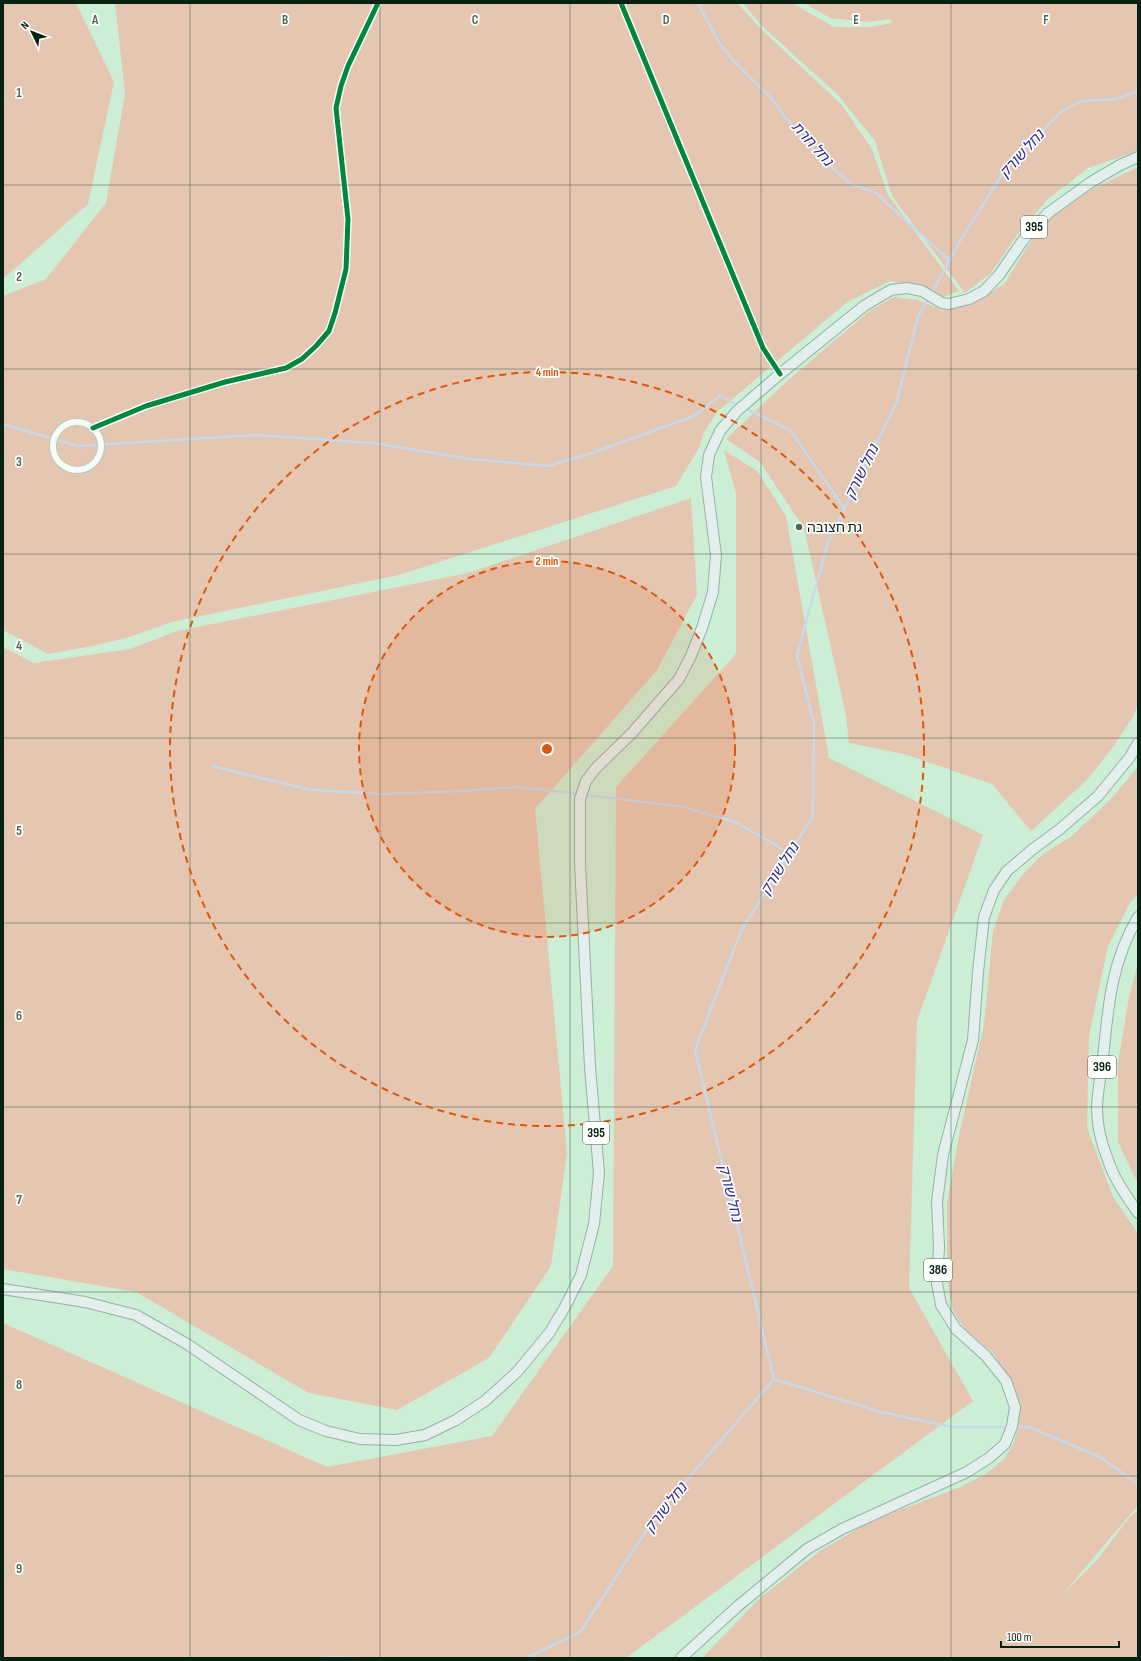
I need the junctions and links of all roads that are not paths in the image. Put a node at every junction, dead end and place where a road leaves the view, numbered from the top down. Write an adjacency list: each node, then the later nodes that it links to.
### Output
1 (378, 3): 5 (street)
2 (621, 3): 4 (street)
3 (1138, 157): 4 (main road, 395)
4 (780, 374): 9 (main road, 395)
5 (93, 428): 5 (street)
6 (1138, 743): 10 (main road, 386)
7 (1138, 918): 8 (main road, 396)
8 (1138, 1213)
9 (3, 1289)
10 (681, 1658)

